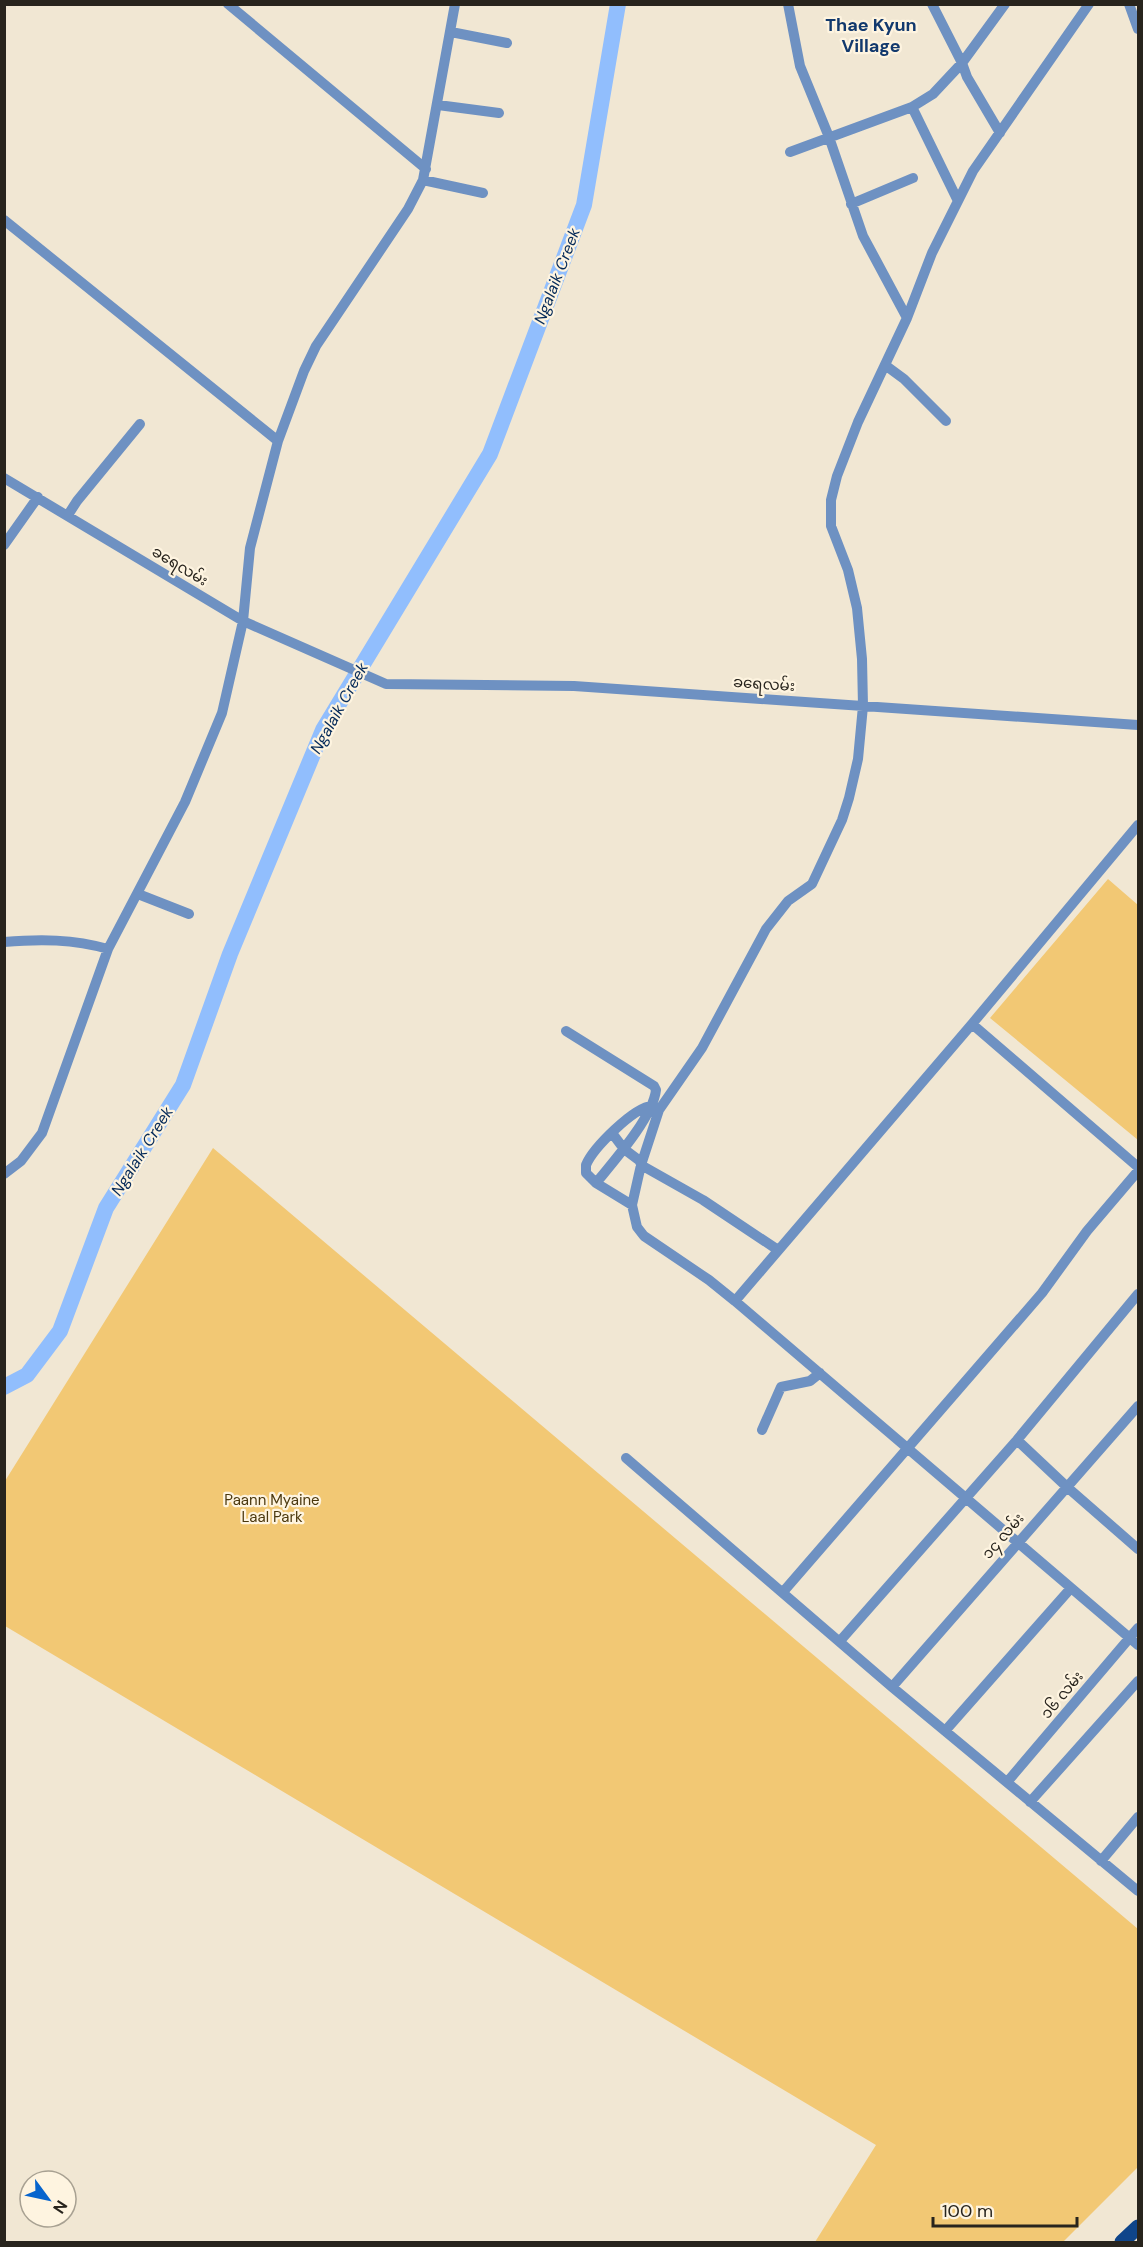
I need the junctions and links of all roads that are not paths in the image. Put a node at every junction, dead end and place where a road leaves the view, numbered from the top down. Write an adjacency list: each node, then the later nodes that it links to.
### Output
1 (228, 4): 18 (street)
2 (456, 4): 9 (street)
3 (788, 4): 16 (street)
4 (932, 4): 11 (street)
5 (1005, 4): 11 (street)
6 (1089, 4): 15 (street)
7 (1129, 4): 8 (street)
8 (1138, 29)
9 (451, 32): 10 (street); 12 (street)
10 (507, 43)
11 (962, 63): 13 (street); 15 (street)
12 (438, 105): 14 (street); 18 (street)
13 (912, 107): 16 (street); 21 (street)
14 (499, 113)
15 (1000, 133): 21 (street)
16 (829, 137): 17 (street); 22 (street)
17 (790, 152)
18 (424, 174): 20 (street); 28 (street)
19 (913, 178): 22 (street)
20 (483, 194)
21 (957, 199): 24 (street)
22 (851, 204): 24 (street)
23 (4, 220): 28 (street)
24 (906, 318): 25 (street)
25 (885, 365): 26 (street); 34 (street)
26 (946, 421)
27 (140, 424): 31 (street)
28 (278, 441): 33 (street)
29 (4, 477): 30 (street, ခရေလမ်း)
30 (38, 497): 31 (street, ခရေလမ်း); 32 (street)
31 (69, 516): 33 (street, ခရေလမ်း)
32 (4, 545)
33 (243, 621): 34 (street, ခရေလမ်း); 37 (street)
34 (863, 706): 35 (street, ခရေလမ်း); 43 (street)
35 (1138, 725)
36 (1138, 825): 41 (street)
37 (138, 894): 38 (street); 40 (street)
38 (189, 914)
39 (4, 942): 40 (street)
40 (108, 949): 48 (street)
41 (972, 1024): 47 (street); 51 (street)
42 (566, 1031): 43 (street)
43 (655, 1108): 44 (street); 45 (street); 46 (street)
44 (612, 1133): 45 (street); 49 (street)
45 (624, 1149): 46 (street); 49 (street)
46 (641, 1165): 50 (street); 51 (street)
47 (1138, 1169): 58 (street)
48 (4, 1174)
49 (596, 1184): 50 (street)
50 (632, 1205): 53 (street)
51 (778, 1251): 53 (street)
52 (1138, 1294): 57 (street)
53 (735, 1301): 54 (street)
54 (820, 1373): 56 (street); 58 (street)
55 (1138, 1406): 60 (street, ၁၄ လမ်း)
56 (762, 1430)
57 (1017, 1440): 60 (street); 61 (street)
58 (909, 1448): 61 (street); 65 (street)
59 (626, 1458): 65 (street)
60 (1067, 1487): 62 (street, ၁၄ လမ်း); 63 (street)
61 (965, 1496): 62 (street); 67 (street)
62 (1018, 1541): 64 (street); 70 (street, ၁၄ လမ်း)
63 (1138, 1549)
64 (1071, 1588): 68 (street); 71 (street)
65 (783, 1592): 67 (street)
66 (1138, 1628): 68 (street, ၁၆ လမ်း)
67 (840, 1641): 70 (street)
68 (1134, 1641): 72 (street, ၁၆ လမ်း)
69 (1138, 1681): 73 (street)
70 (892, 1687): 71 (street)
71 (945, 1731): 72 (street)
72 (1008, 1781): 73 (street)
73 (1030, 1802): 75 (street)
74 (1138, 1817): 75 (street)
75 (1101, 1861): 76 (street)
76 (1138, 1892)
77 (1138, 2227): 78 (main road)
78 (1122, 2242)

